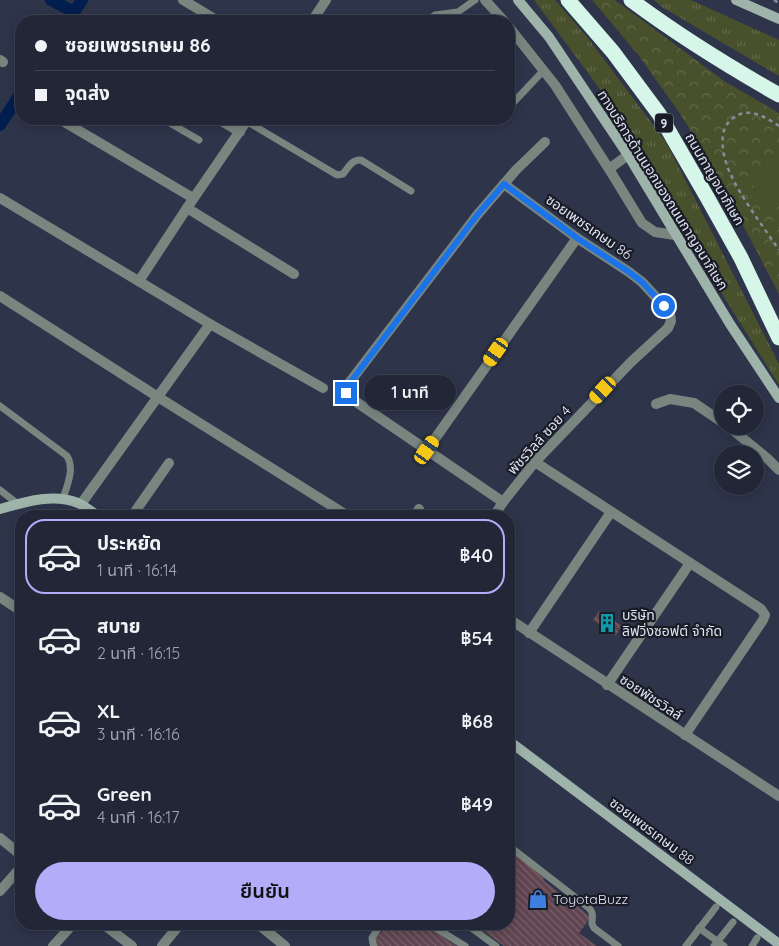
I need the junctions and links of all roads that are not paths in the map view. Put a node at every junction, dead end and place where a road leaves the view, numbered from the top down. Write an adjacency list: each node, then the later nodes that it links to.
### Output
1 (183, 0): 9 (street)
2 (326, 0): 10 (street)
3 (475, 0): 11 (lane)
4 (485, 0): 12 (street)
5 (518, 0): 26 (main road, ทางบริการด้านนอกของถนนกาญจนาภิเษก)
6 (568, 0): 40 (highway, ถนนกาญจนาภิเษก / 9)
7 (631, 0): 16 (highway)
8 (736, 0): 13 (main road)
9 (208, 15)
10 (316, 15)
11 (435, 15)
12 (499, 15)
13 (779, 19)
14 (515, 34): 15 (street)
15 (544, 70): 17 (lane); 27 (street)
16 (779, 95)
17 (515, 101)
18 (69, 125): 31 (street)
19 (173, 125): 24 (lane)
20 (228, 125): 23 (street)
21 (244, 125): 23 (street)
22 (255, 125): 29 (lane)
23 (240, 132): 31 (street)
24 (199, 140)
25 (545, 142): 28 (street)
26 (628, 155): 27 (street); 33 (main road, ทางบริการด้านนอกของถนนกาญจนาภิเษก)
27 (610, 169): 33 (street)
28 (504, 184): 34 (street, ซอยเพชรเกษม 86); 48 (street)
29 (411, 191)
30 (0, 198): 36 (street)
31 (193, 198): 32 (street)
32 (186, 208): 35 (street); 36 (street)
33 (675, 235): 43 (main road, ทางบริการด้านนอกของถนนกาญจนาภิเษก)
34 (577, 238): 38 (street, ซอยเพชรเกษม 86); 48 (street)
35 (294, 274)
36 (138, 281): 39 (street)
37 (0, 296): 42 (street)
38 (671, 321): 49 (street, พัชรวิลล์ ซอย 4)
39 (210, 324): 41 (street); 42 (street)
40 (779, 338)
41 (323, 388)
42 (158, 397): 56 (street); 60 (street)
43 (779, 398)
44 (656, 404): 46 (street)
45 (0, 406): 53 (lane)
46 (714, 417)
47 (739, 435): 51 (street)
48 (427, 450): 54 (street)
49 (535, 462): 54 (street, พัชรวิลล์ ซอย 4); 62 (street)
50 (170, 463): 59 (street)
51 (779, 470)
52 (0, 490): 55 (lane)
53 (63, 499): 55 (main road); 56 (main road)
54 (503, 502): 61 (street, พัชรวิลล์ ซอย 4)
55 (18, 504): 57 (main road)
56 (81, 504): 58 (main road)
57 (0, 509)
58 (90, 510)
59 (136, 510)
60 (338, 510)
61 (498, 510)
62 (611, 512): 63 (street); 67 (street)
63 (690, 563): 68 (street); 69 (street)
64 (0, 598): 65 (street)
65 (15, 607)
66 (515, 623): 67 (street, ซอยพัชรวิลล์)
67 (529, 633): 68 (street, ซอยพัชรวิลล์)
68 (607, 685): 69 (street, ซอยพัชรวิลล์)
69 (685, 735): 71 (street, ซอยพัชรวิลล์)
70 (515, 746): 89 (main road, ซอยเพชรเกษม 88)
71 (779, 796)
72 (0, 838): 73 (street)
73 (15, 850)
74 (515, 851): 97 (lane)
75 (15, 874): 76 (street)
76 (0, 890)
77 (716, 907): 79 (lane)
78 (733, 922): 88 (lane)
79 (699, 928): 88 (lane); 98 (lane)
80 (68, 930): 90 (street)
81 (111, 930): 91 (street)
82 (175, 930): 92 (street)
83 (265, 930): 93 (street)
84 (377, 930): 94 (lane)
85 (440, 930): 95 (lane)
86 (474, 930): 96 (lane)
87 (758, 938): 99 (lane)
88 (718, 944)
89 (779, 944)
90 (53, 946)
91 (132, 946)
92 (162, 946)
93 (285, 946)
94 (374, 946)
95 (465, 946)
96 (496, 946)
97 (618, 946)
98 (686, 946)
99 (752, 946)

